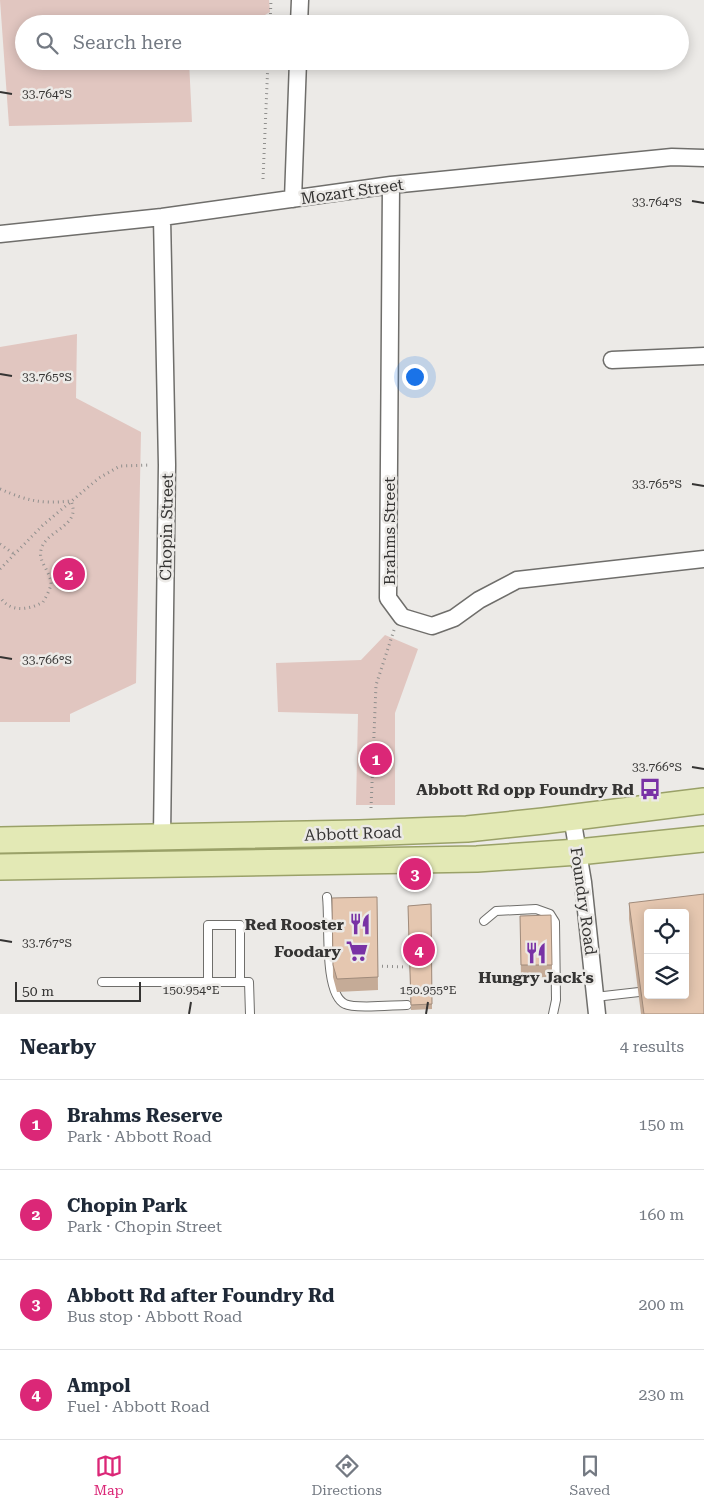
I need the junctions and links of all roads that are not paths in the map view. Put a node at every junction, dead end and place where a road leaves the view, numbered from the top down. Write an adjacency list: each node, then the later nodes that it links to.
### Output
1 (300, 0): 2 (street)
2 (299, 15)
3 (298, 70): 6 (street)
4 (704, 158): 5 (street, Mozart Street)
5 (392, 185): 6 (street, Mozart Street); 11 (street, Brahms Street)
6 (293, 198): 7 (street, Mozart Street)
7 (162, 217): 8 (street, Mozart Street); 14 (street, Chopin Street)
8 (0, 234)
9 (704, 356): 10 (street)
10 (612, 360)
11 (704, 559)
12 (704, 801): 13 (main road, Abbott Road)
13 (572, 817): 14 (main road, Abbott Road); 17 (street, Foundry Road)
14 (162, 836): 16 (main road, Abbott Road)
15 (704, 839): 17 (main road, Abbott Road)
16 (0, 840)
17 (578, 852): 18 (main road, Abbott Road); 25 (street, Foundry Road)
18 (0, 867)
19 (327, 897): 26 (lane)
20 (484, 921): 28 (lane)
21 (102, 982): 22 (lane)
22 (208, 982): 23 (lane); 23 (lane)
23 (240, 982): 27 (lane)
24 (639, 992): 25 (lane)
25 (596, 997): 29 (street, Foundry Road)
26 (407, 1005)
27 (250, 1014)
28 (553, 1014)
29 (597, 1014)

